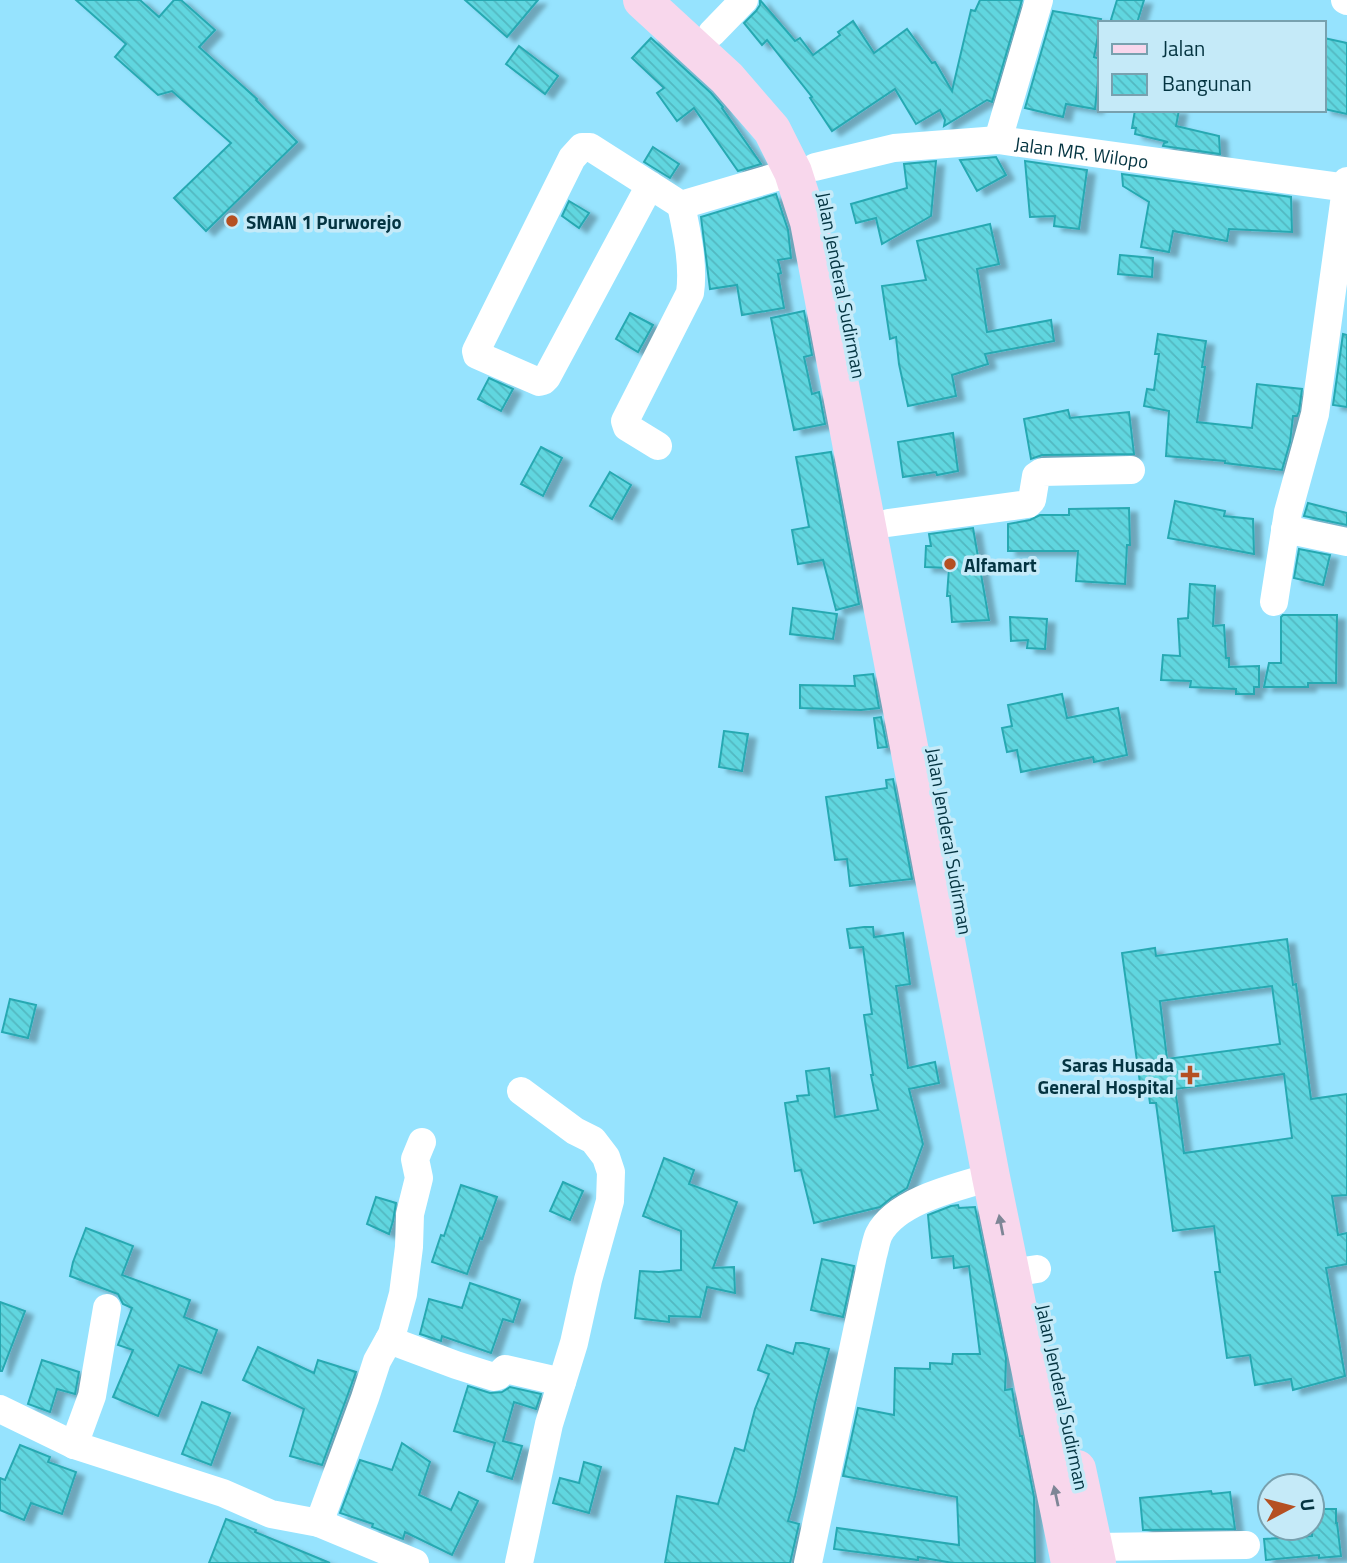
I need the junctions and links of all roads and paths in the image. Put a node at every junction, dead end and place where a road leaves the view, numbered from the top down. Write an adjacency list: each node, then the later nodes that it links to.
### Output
1 (642, 0): 6 (main road)
2 (676, 0): 5 (main road)
3 (744, 0): 5 (street)
4 (1039, 0): 7 (street)
5 (712, 33): 6 (main road)
6 (784, 127): 8 (main road, Jalan Jenderal Sudirman)
7 (998, 140): 8 (street, Jalan MR. Wilopo); 10 (street, Jalan MR. Wilopo)
8 (804, 169): 11 (street, Jalan MR. Wilopo); 15 (main road, Jalan Jenderal Sudirman); 19 (main road, Jalan Jenderal Sudirman)
9 (650, 185): 9 (street); 11 (street)
10 (1346, 186): 12 (street)
11 (681, 205): 13 (street)
12 (1336, 341): 16 (street)
13 (657, 446)
14 (1131, 470): 15 (street)
15 (888, 523): 19 (main road, Jalan Jenderal Sudirman)
16 (1285, 528): 17 (street); 18 (street)
17 (1347, 542)
18 (1275, 602)
19 (902, 647): 20 (main road, Jalan Jenderal Sudirman)
20 (961, 961): 23 (main road, Jalan Jenderal Sudirman); 24 (main road, Jalan Jenderal Sudirman)
21 (521, 1091): 27 (street)
22 (422, 1142): 26 (street)
23 (991, 1177): 24 (main road, Jalan Jenderal Sudirman, one-way to 23); 35 (street)
24 (1024, 1271): 32 (main road, Jalan Jenderal Sudirman)
25 (107, 1308): 29 (street)
26 (389, 1340): 27 (street); 30 (street)
27 (562, 1382): 34 (street)
28 (0, 1409): 29 (street)
29 (74, 1445): 30 (street)
30 (319, 1524): 33 (street)
31 (1247, 1545): 32 (street)
32 (1087, 1558)
33 (415, 1563)
34 (519, 1563)
35 (808, 1563)

